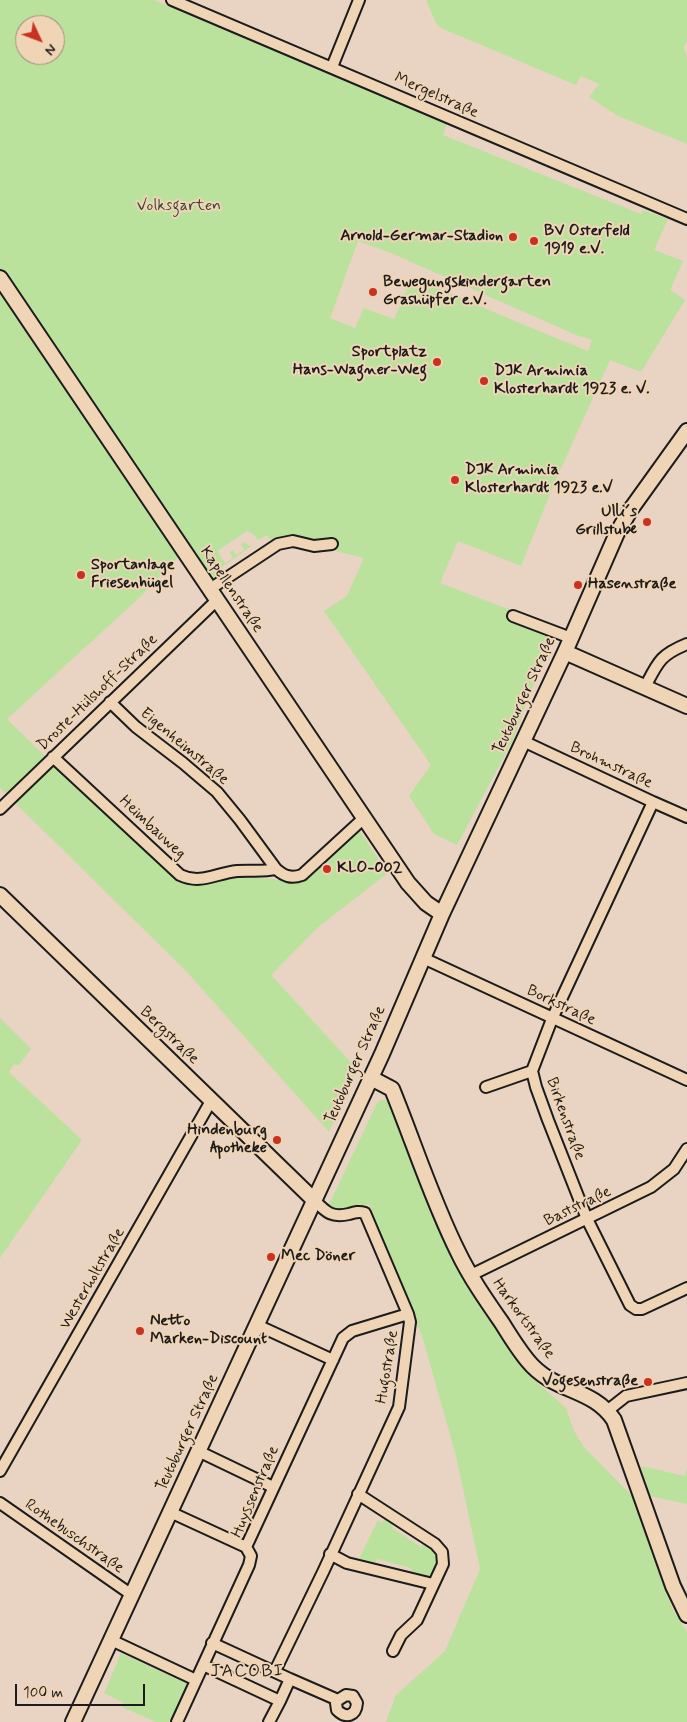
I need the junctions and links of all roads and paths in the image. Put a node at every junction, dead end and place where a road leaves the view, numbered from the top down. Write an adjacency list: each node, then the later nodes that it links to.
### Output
1 (172, 0): 3 (street, Mergelstraße)
2 (359, 0): 3 (street)
3 (332, 67): 4 (street, Mergelstraße)
4 (687, 218)
5 (0, 278): 8 (street, Kapellenstraße)
6 (685, 438): 10 (street, Teutoburger Straße)
7 (332, 544): 8 (street, Droste-Hülshoff-Straße)
8 (213, 595): 14 (street, Droste-Hülshoff-Straße); 21 (street, Kapellenstraße)
9 (512, 616): 10 (street)
10 (571, 638): 12 (street, Teutoburger Straße)
11 (687, 644): 13 (street)
12 (565, 652): 13 (street); 16 (street, Teutoburger Straße)
13 (645, 687): 15 (street)
14 (110, 702): 17 (street, Droste-Hülshoff-Straße); 22 (street, Eigenheimstraße)
15 (687, 706)
16 (523, 741): 18 (street, Brohmstraße); 24 (street, Teutoburger Straße)
17 (53, 757): 19 (street, Droste-Hülshoff-Straße); 22 (street, Heimbauweg)
18 (653, 802): 20 (street, Brohmstraße); 26 (street, Birkenstraße)
19 (1, 807)
20 (687, 816)
21 (364, 818): 22 (street); 24 (street, Kapellenstraße)
22 (276, 869)
23 (0, 895): 31 (street, Bergstraße)
24 (442, 914): 25 (street, Teutoburger Straße)
25 (423, 958): 26 (street, Borkstraße); 28 (street, Teutoburger Straße)
26 (552, 1019): 27 (street, Birkenstraße); 29 (street, Borkstraße)
27 (532, 1071): 30 (street); 34 (street, Birkenstraße)
28 (371, 1078): 33 (street, Teutoburger Straße); 35 (street, Harkortstraße)
29 (687, 1080)
30 (486, 1087)
31 (211, 1101): 33 (street, Bergstraße); 43 (street, Westerholtstraße)
32 (687, 1149): 34 (street, Baststraße)
33 (314, 1200): 37 (street, Hugostraße); 38 (street, Teutoburger Straße)
34 (587, 1219): 35 (street, Baststraße); 36 (street, Birkenstraße)
35 (471, 1275): 41 (street, Harkortstraße)
36 (687, 1288)
37 (408, 1314): 39 (street, Huyssenstraße); 45 (street, Hugostraße)
38 (257, 1325): 39 (street); 42 (street, Teutoburger Straße)
39 (333, 1360): 44 (street, Huyssenstraße)
40 (687, 1383): 41 (street)
41 (607, 1411): 52 (street, Harkortstraße)
42 (198, 1452): 44 (street); 47 (street, Teutoburger Straße)
43 (0, 1472)
44 (273, 1488): 48 (street, Huyssenstraße)
45 (358, 1494): 49 (street, Hugostraße); 50 (street)
46 (0, 1503): 51 (street, Rothebuschstraße)
47 (170, 1512): 48 (street); 51 (street, Teutoburger Straße)
48 (246, 1547): 54 (street, Huyssenstraße)
49 (330, 1554): 50 (street); 57 (street, Hugostraße)
50 (433, 1584): 55 (street)
51 (132, 1595): 53 (street, Teutoburger Straße)
52 (687, 1615)
53 (111, 1640): 59 (street); 62 (street, Teutoburger Straße)
54 (212, 1644): 56 (street, Huyssenstraße); 57 (street)
55 (393, 1651)
56 (203, 1665): 59 (street, Huyssenstraße); 61 (street)
57 (274, 1671): 58 (street)
58 (290, 1679): 60 (street); 61 (street)
59 (196, 1680): 63 (street, Huyssenstraße)
60 (338, 1700)
61 (280, 1701): 64 (street)
62 (73, 1722)
63 (177, 1722)
64 (270, 1722)

